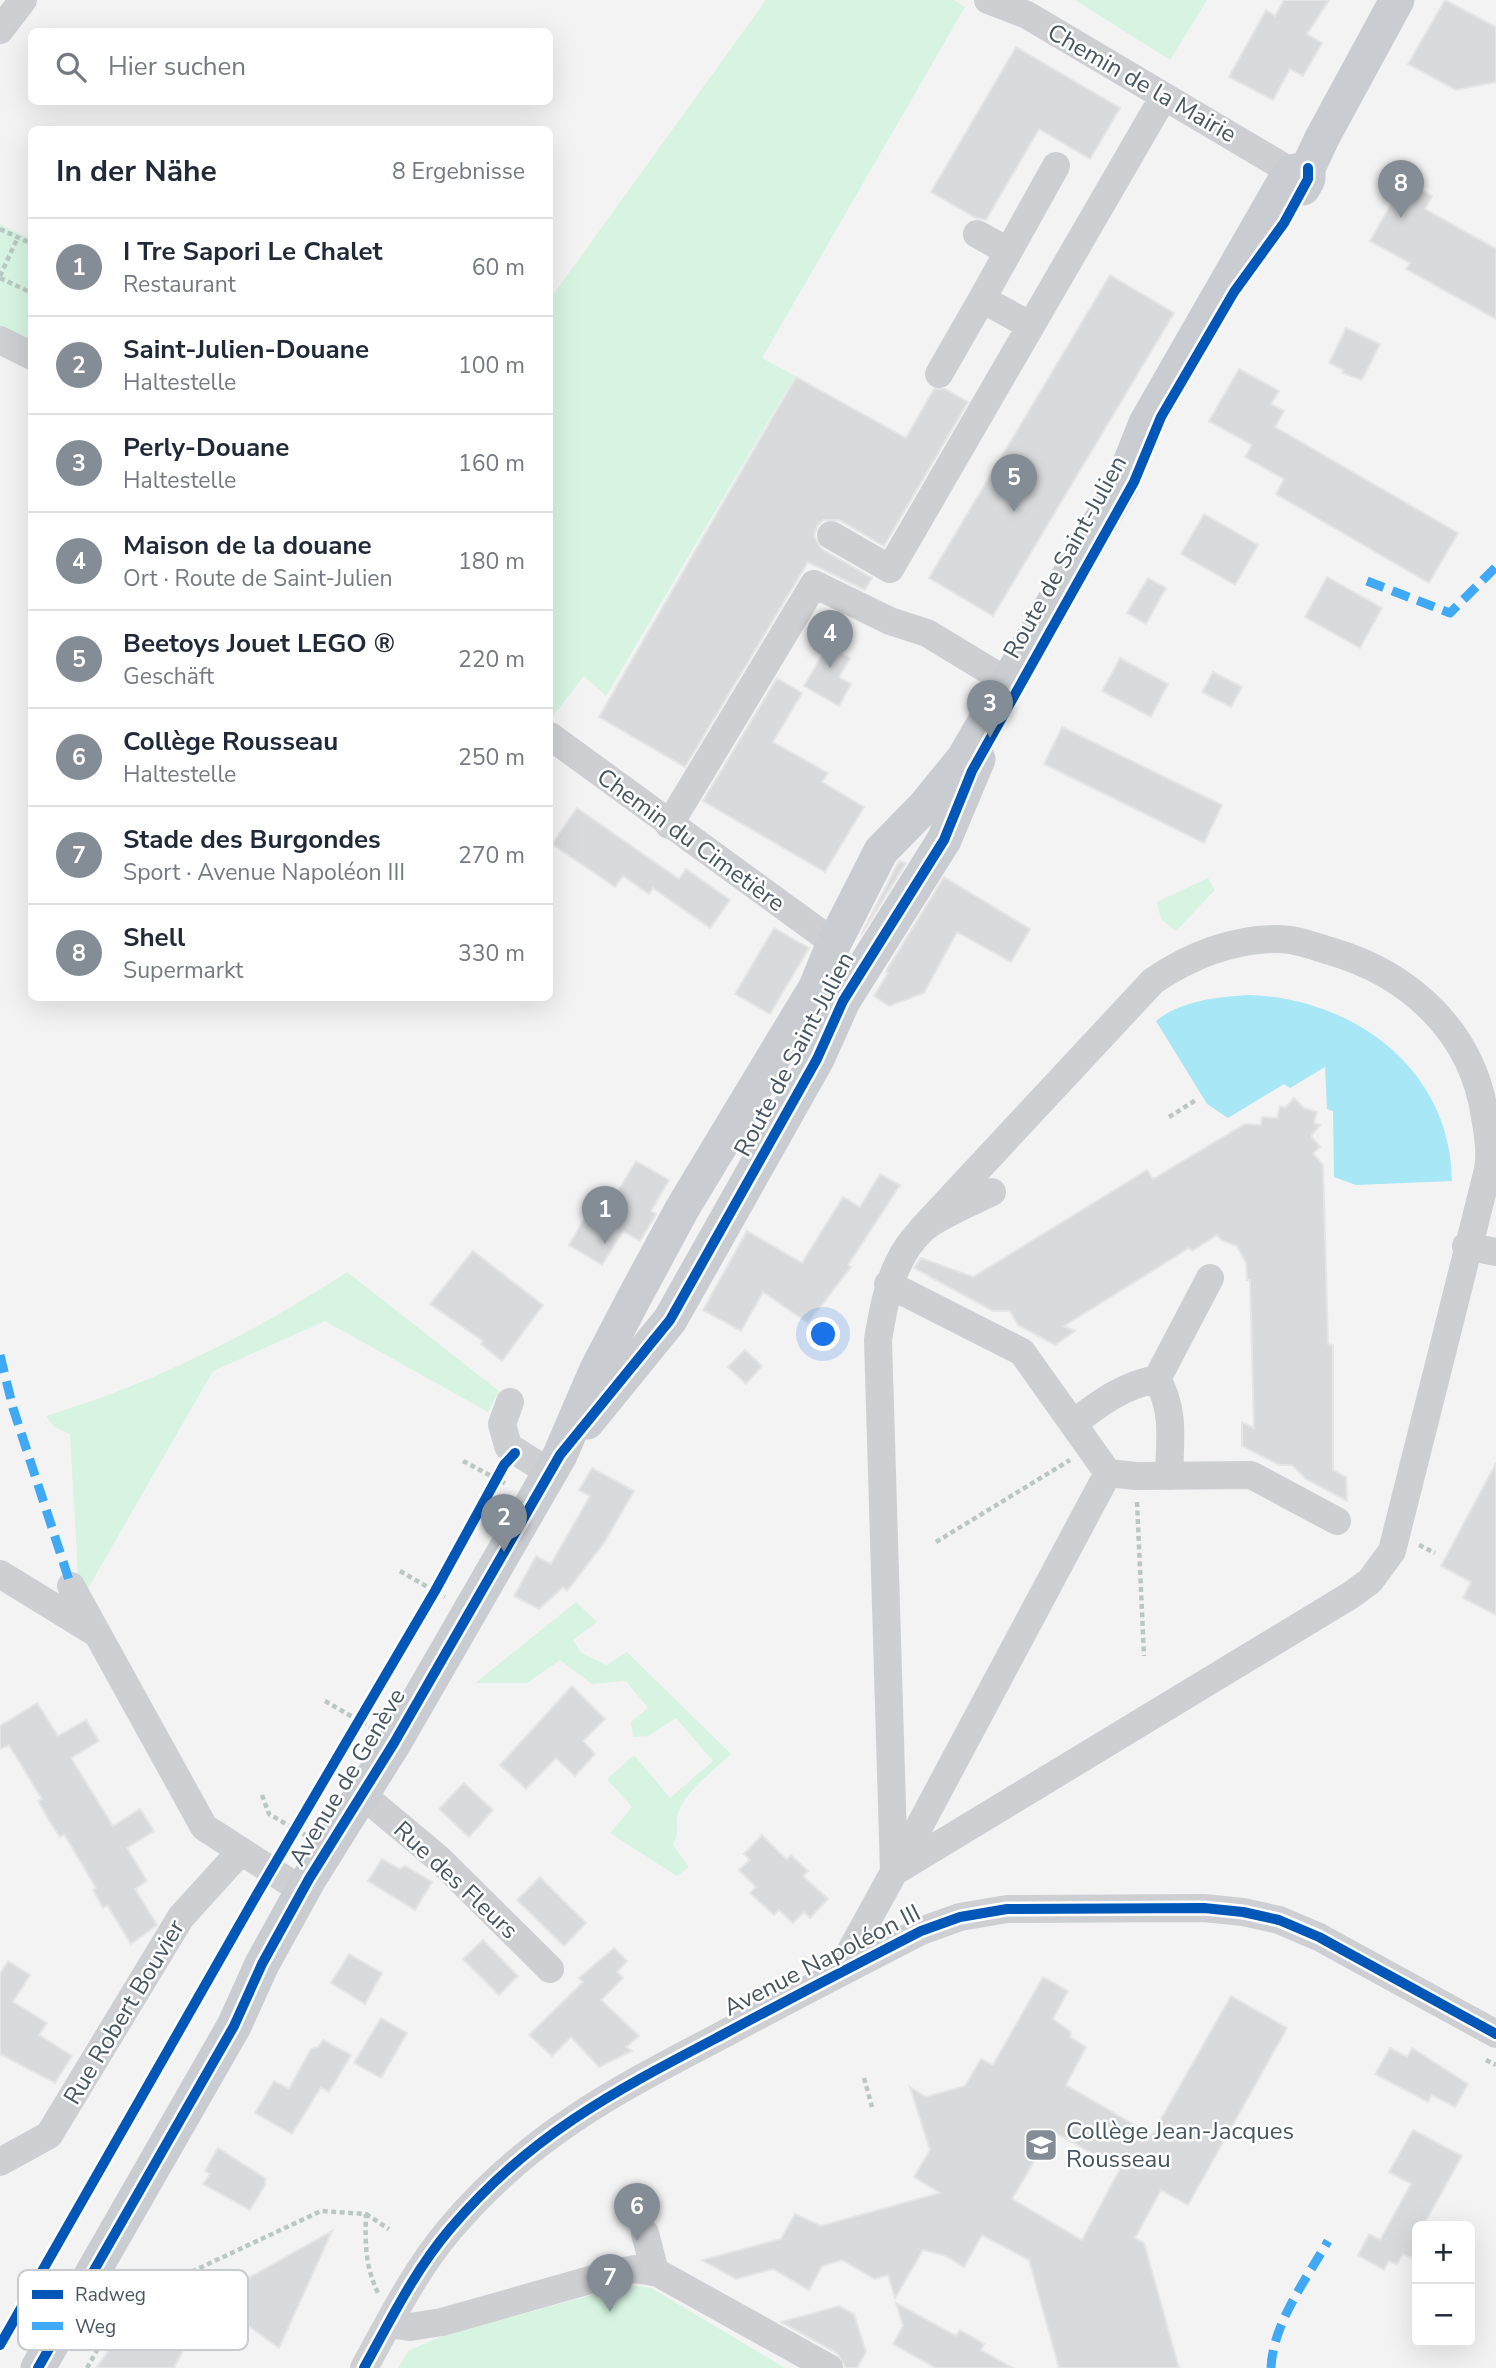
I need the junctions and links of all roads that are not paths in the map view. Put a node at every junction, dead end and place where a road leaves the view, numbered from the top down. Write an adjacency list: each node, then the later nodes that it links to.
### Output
1 (23, 0): 4 (street)
2 (988, 0): 5 (street, Chemin de la Mairie)
3 (1397, 0): 7 (main road, Route de Saint-Julien)
4 (0, 30)
5 (1164, 96): 7 (street, Chemin de la Mairie); 11 (street)
6 (1056, 166): 9 (street)
7 (1300, 170): 19 (main road, Route de Saint-Julien); 20 (main road, Route de Saint-Julien)
8 (977, 234): 9 (street)
9 (1008, 251): 10 (street)
10 (982, 299): 11 (street); 14 (street)
11 (1031, 326): 15 (street)
12 (0, 340): 13 (street)
13 (28, 354)
14 (939, 374)
15 (831, 535)
16 (993, 673): 18 (street)
17 (553, 738): 18 (street, Chemin du Cimetière)
18 (669, 825): 19 (street, Chemin du Cimetière)
19 (834, 943): 20 (main road, Route de Saint-Julien)
20 (830, 994): 21 (main road, Route de Saint-Julien); 23 (main road, Route de Saint-Julien)
21 (707, 1168): 23 (main road); 25 (main road, Route de Saint-Julien)
22 (1492, 1176): 27 (street); 28 (street)
23 (744, 1191): 26 (main road, Route de Saint-Julien)
24 (992, 1192): 27 (street)
25 (682, 1209): 32 (main road, Avenue de Genève)
26 (723, 1229): 32 (main road, Avenue de Genève)
27 (921, 1230): 31 (street)
28 (1466, 1246): 29 (street); 45 (street)
29 (1496, 1252)
30 (1210, 1278): 33 (street)
31 (888, 1284): 35 (street); 45 (street)
32 (626, 1348): 37 (main road, Avenue de Genève)
33 (1157, 1379): 35 (street); 38 (street)
34 (510, 1402): 37 (street)
35 (1073, 1424): 36 (street)
36 (1108, 1473): 38 (street); 45 (street)
37 (548, 1476): 43 (main road, Avenue de Genève)
38 (1169, 1476): 39 (street)
39 (1337, 1521)
40 (0, 1574): 42 (street)
41 (71, 1586): 42 (street)
42 (99, 1635): 44 (street)
43 (360, 1793): 46 (main road, Avenue de Genève); 47 (street, Rue des Fleurs)
44 (241, 1851): 46 (street); 50 (street, Rue Robert Bouvier)
45 (894, 1872): 48 (street)
46 (303, 1891): 52 (main road, Avenue de Genève)
47 (550, 1969)
48 (838, 1974): 49 (street, Avenue Napoléon III); 56 (street, Avenue Napoléon III)
49 (1496, 2034)
50 (0, 2162)
51 (645, 2233): 53 (street)
52 (94, 2270)
53 (655, 2272): 55 (street); 56 (street)
54 (736, 2292): 55 (street)
55 (695, 2294): 60 (street)
56 (395, 2314): 59 (street, Avenue Napoléon III)
57 (48, 2350): 58 (main road, Avenue de Genève)
58 (38, 2368)
59 (363, 2368)
60 (829, 2368)

